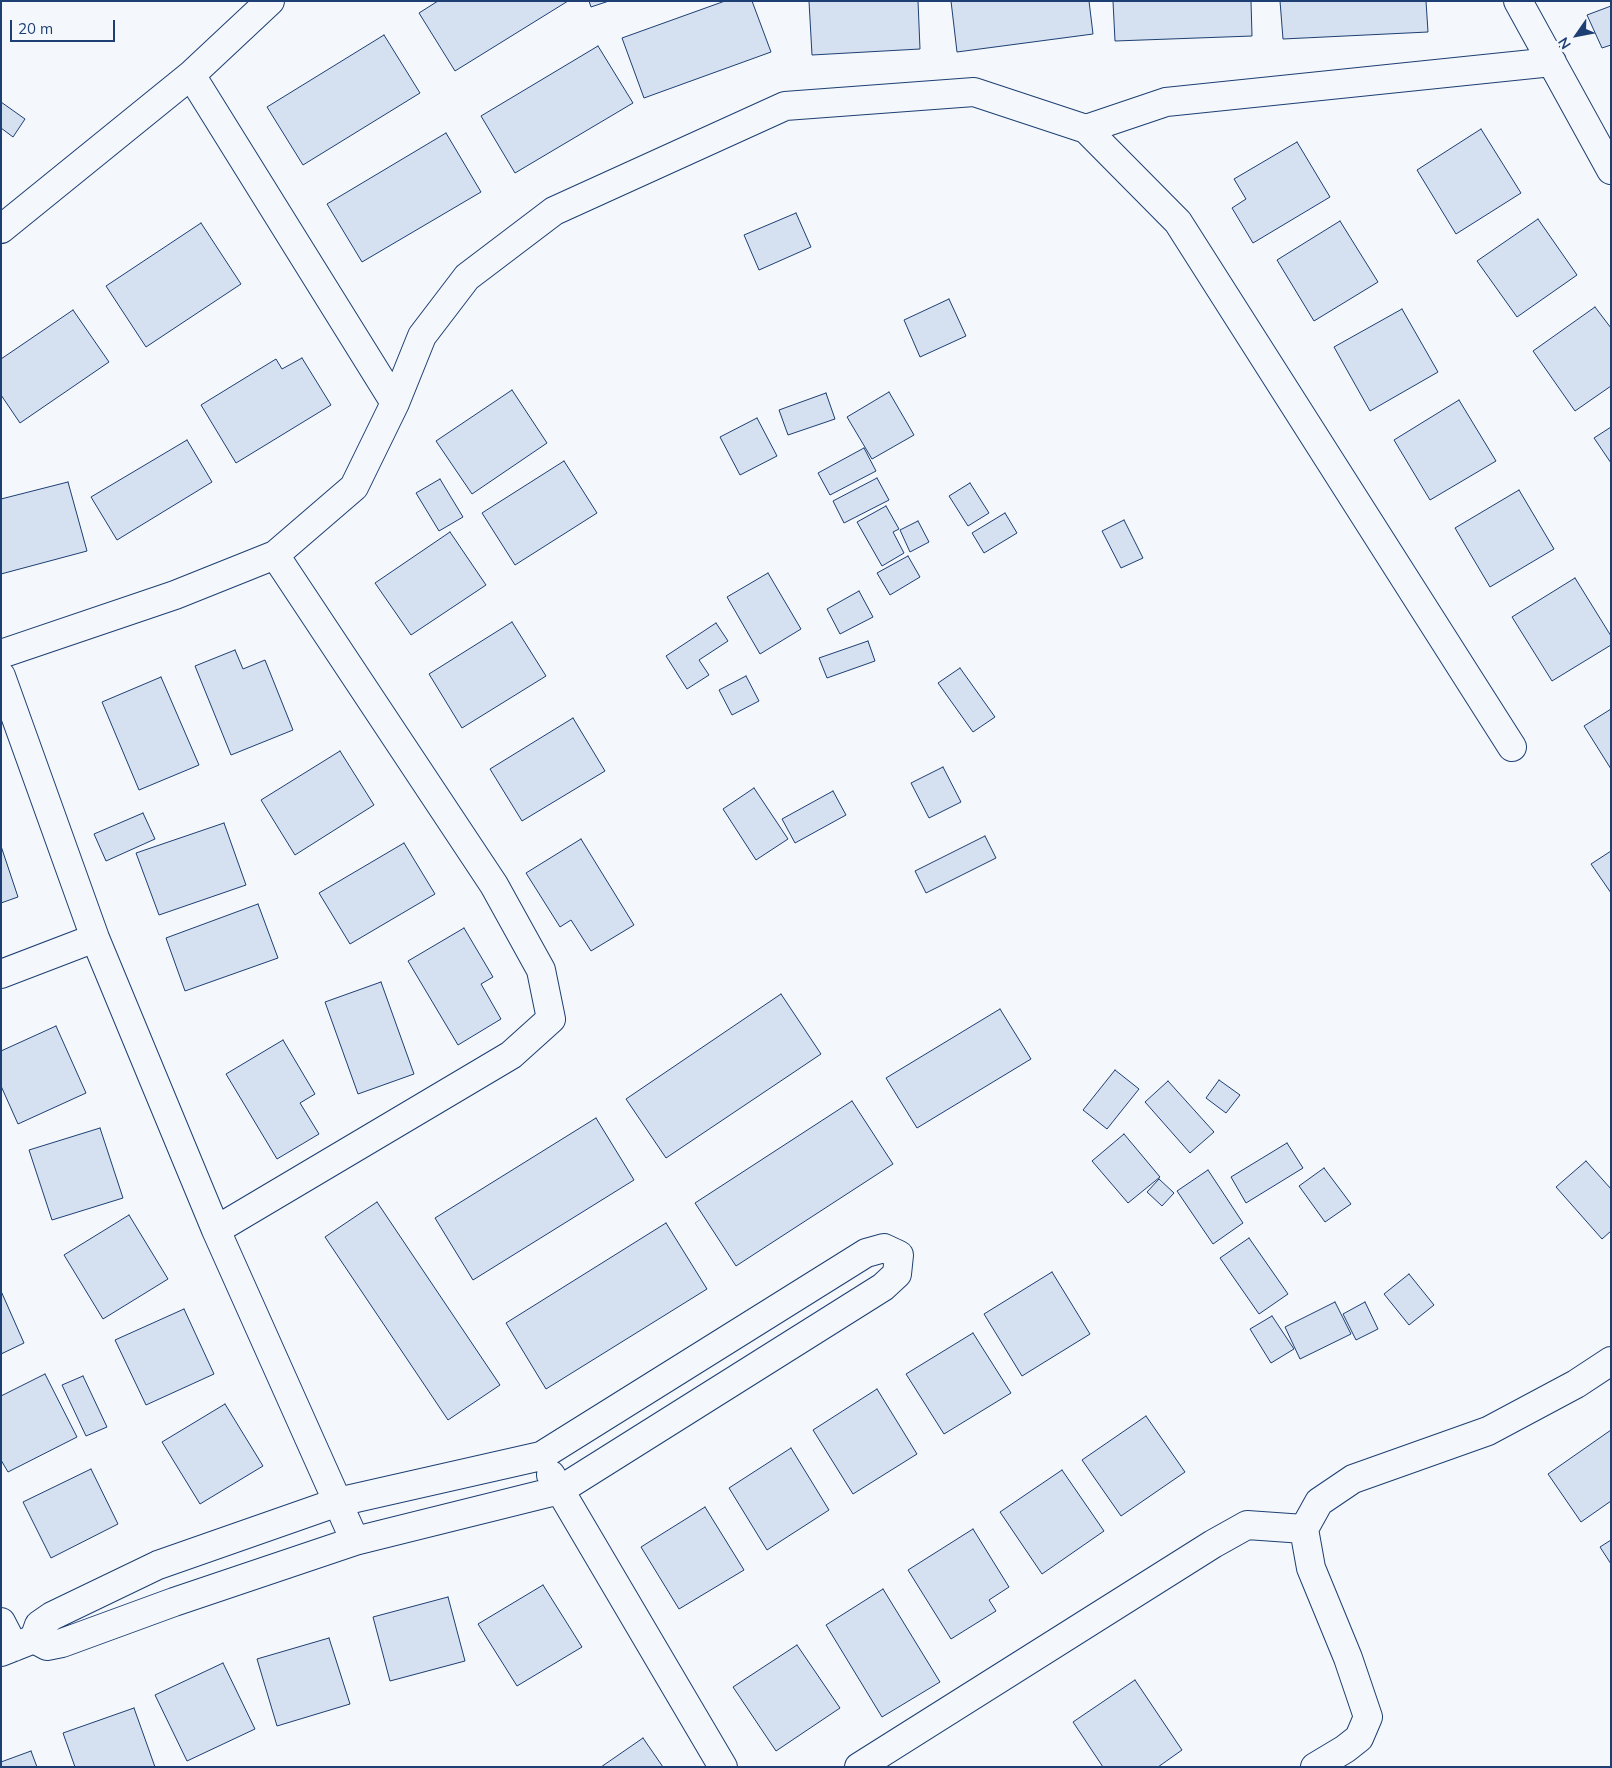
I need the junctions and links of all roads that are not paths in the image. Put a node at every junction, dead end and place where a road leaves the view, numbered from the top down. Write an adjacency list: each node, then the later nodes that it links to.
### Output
1 (270, 1): 4 (street)
2 (1518, 1): 3 (street)
3 (1552, 62): 5 (street); 6 (street)
4 (191, 74): 7 (street); 8 (street)
5 (1086, 129): 8 (street); 12 (street)
6 (1611, 170)
7 (1, 229)
8 (395, 402): 9 (street)
9 (275, 555): 10 (street); 15 (street)
10 (1, 654)
11 (1, 676): 13 (street)
12 (1512, 747)
13 (95, 938): 14 (street); 15 (street)
14 (1, 974)
15 (216, 1230): 19 (street)
16 (1611, 1361): 20 (street)
17 (541, 1456): 18 (street); 18 (street); 19 (street)
18 (560, 1490): 21 (street); 24 (street)
19 (338, 1502): 21 (street); 23 (street)
20 (1304, 1529): 25 (street); 26 (street)
21 (355, 1541): 23 (street)
22 (1, 1622): 23 (street)
23 (16, 1646)
24 (723, 1767)
25 (859, 1767)
26 (1315, 1767)

